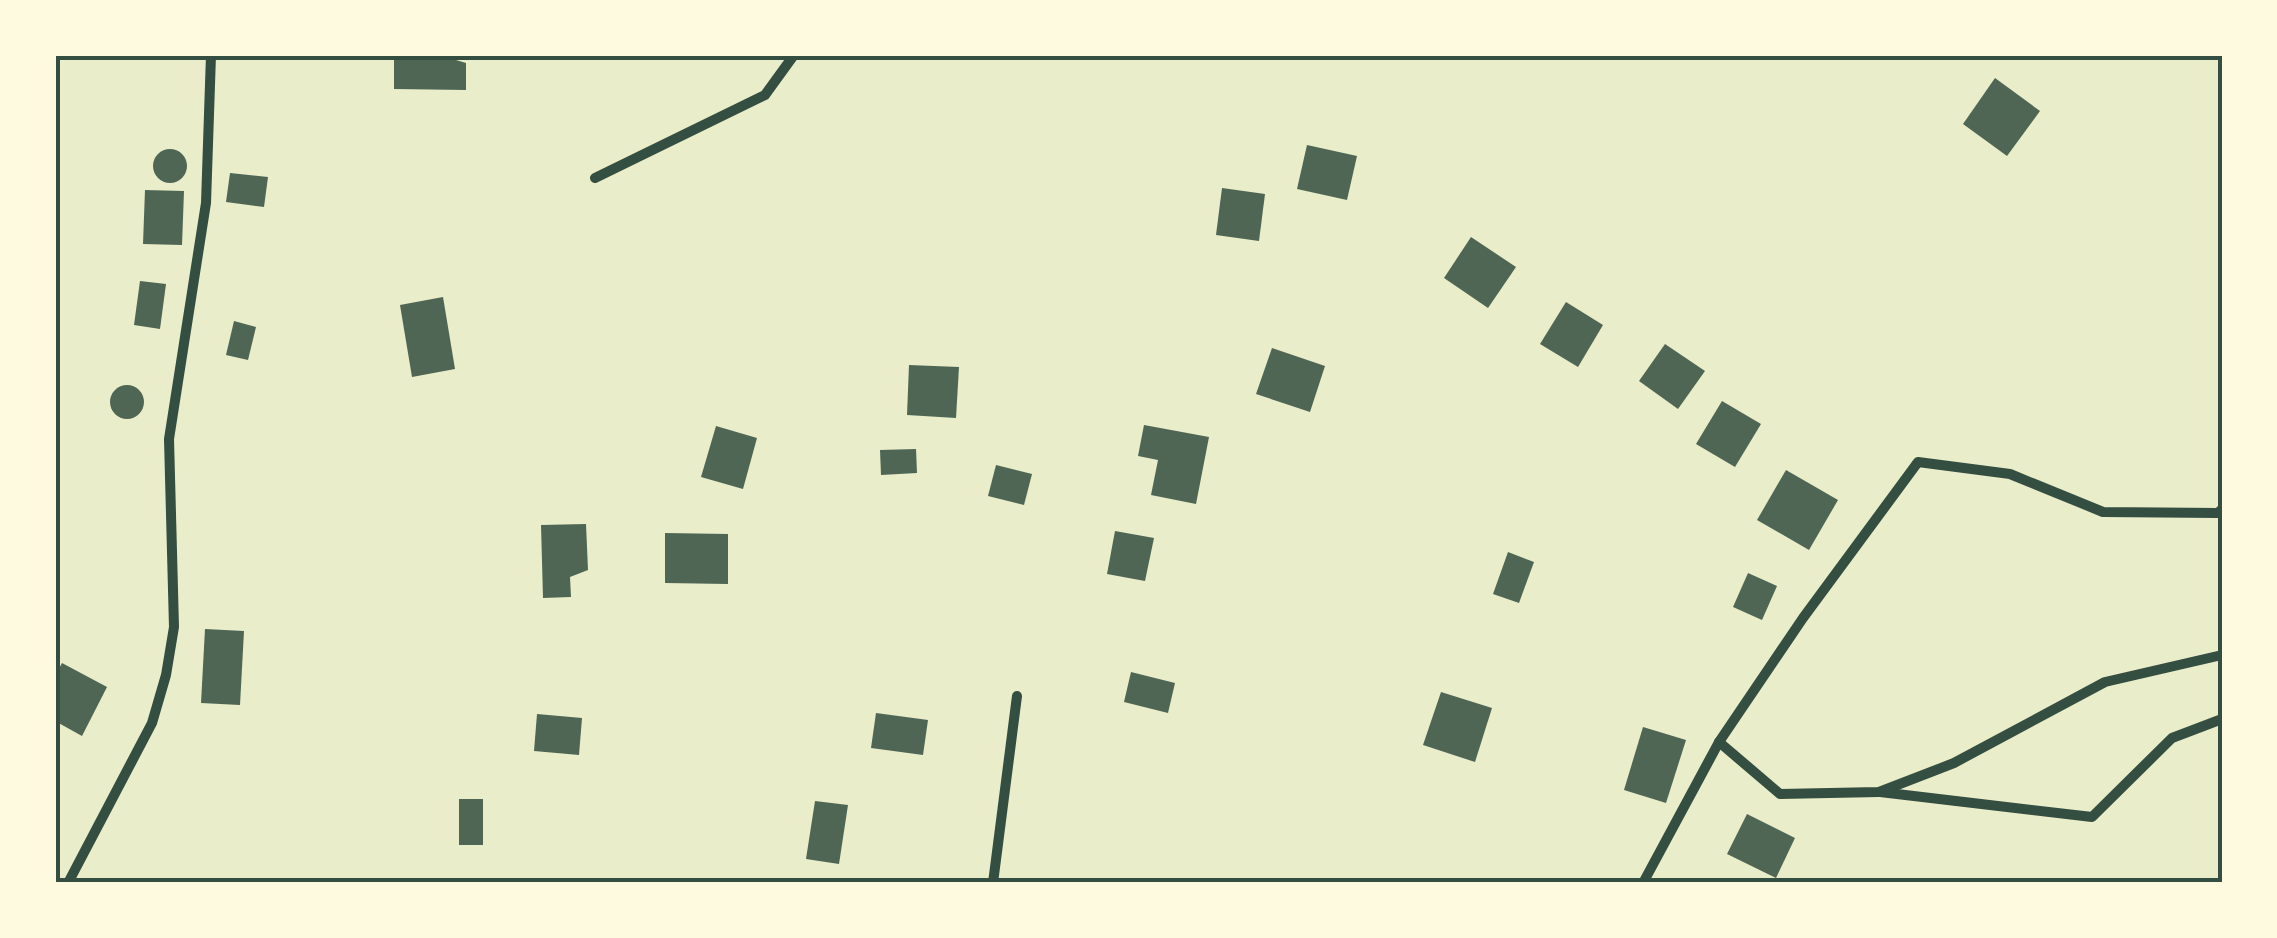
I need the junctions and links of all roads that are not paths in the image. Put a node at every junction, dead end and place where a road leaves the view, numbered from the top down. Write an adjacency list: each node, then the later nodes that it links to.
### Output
1 (211, 55): 10 (street)
2 (794, 55): 3 (street)
3 (595, 178)
4 (2222, 509): 8 (street)
5 (2222, 655): 9 (street)
6 (1017, 696): 11 (street)
7 (2222, 719): 9 (street)
8 (1720, 742): 9 (street); 12 (street)
9 (1878, 792)
10 (68, 883)
11 (993, 883)
12 (1644, 883)

